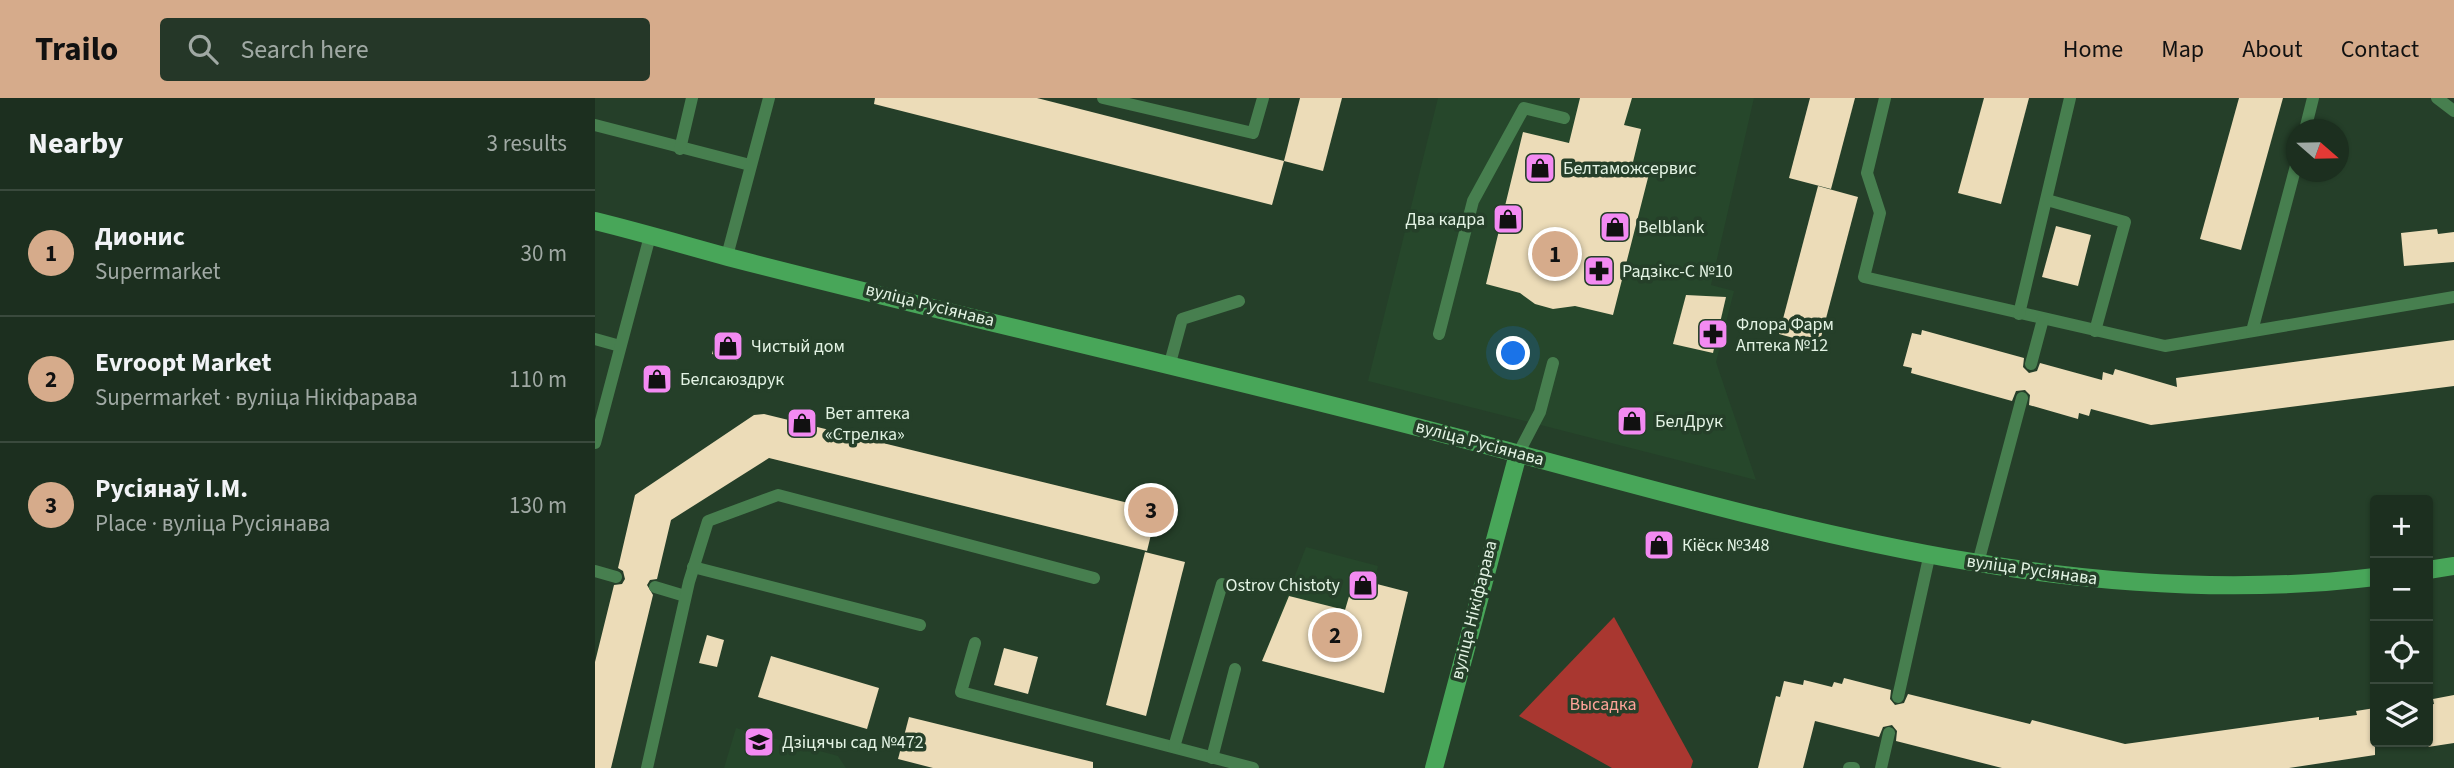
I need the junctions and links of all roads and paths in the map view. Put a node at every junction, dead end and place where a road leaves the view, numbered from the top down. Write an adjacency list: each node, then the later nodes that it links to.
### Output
1 (692, 98): 13 (lane)
2 (769, 98): 14 (lane)
3 (1103, 98): 4 (lane)
4 (1263, 98)
5 (1885, 98): 22 (lane)
6 (2070, 98): 16 (lane)
7 (2313, 98): 11 (lane)
8 (2437, 98): 9 (lane)
9 (2454, 111)
10 (1565, 118): 26 (lane)
11 (2308, 119)
12 (595, 125): 13 (lane)
13 (680, 149): 14 (lane)
14 (750, 165): 19 (lane)
15 (2292, 182): 25 (lane)
16 (2047, 200): 22 (lane); 24 (lane)
17 (595, 221): 18 (main road, вуліца Русіянава)
18 (650, 236): 19 (main road, вуліца Русіянава); 28 (lane)
19 (727, 256): 29 (main road, вуліца Русіянава)
20 (2454, 297): 25 (lane)
21 (1239, 301): 29 (lane)
22 (2019, 314): 23 (lane)
23 (2043, 319): 24 (lane); 31 (lane)
24 (2095, 331): 25 (lane)
25 (2252, 331)
26 (1439, 334)
27 (595, 339): 28 (lane)
28 (620, 346): 33 (lane)
29 (1170, 363): 34 (main road, вуліца Русіянава)
30 (1553, 363): 34 (lane)
31 (2031, 364)
32 (2022, 398): 36 (lane)
33 (595, 443)
34 (1518, 453): 35 (main road, вуліца Русіянава); 56 (main road, вуліца Нікіфарава)
35 (1930, 553): 36 (main road, вуліца Русіянава); 50 (lane)
36 (1978, 563): 42 (main road, вуліца Русіянава)
37 (693, 566): 43 (lane); 46 (lane); 47 (lane)
38 (2454, 566): 39 (main road)
39 (2433, 569)
40 (595, 571): 41 (lane)
41 (616, 576)
42 (2370, 577)
43 (1094, 578)
44 (1222, 584): 52 (lane)
45 (655, 587): 46 (lane)
46 (685, 596): 54 (lane)
47 (920, 625)
48 (975, 643): 52 (lane)
49 (1235, 669): 53 (lane)
50 (1898, 697)
51 (1889, 733): 57 (lane)
52 (1174, 747): 53 (lane)
53 (1212, 758): 55 (lane)
54 (647, 768)
55 (1253, 768)
56 (1434, 768)
57 (1881, 768)

